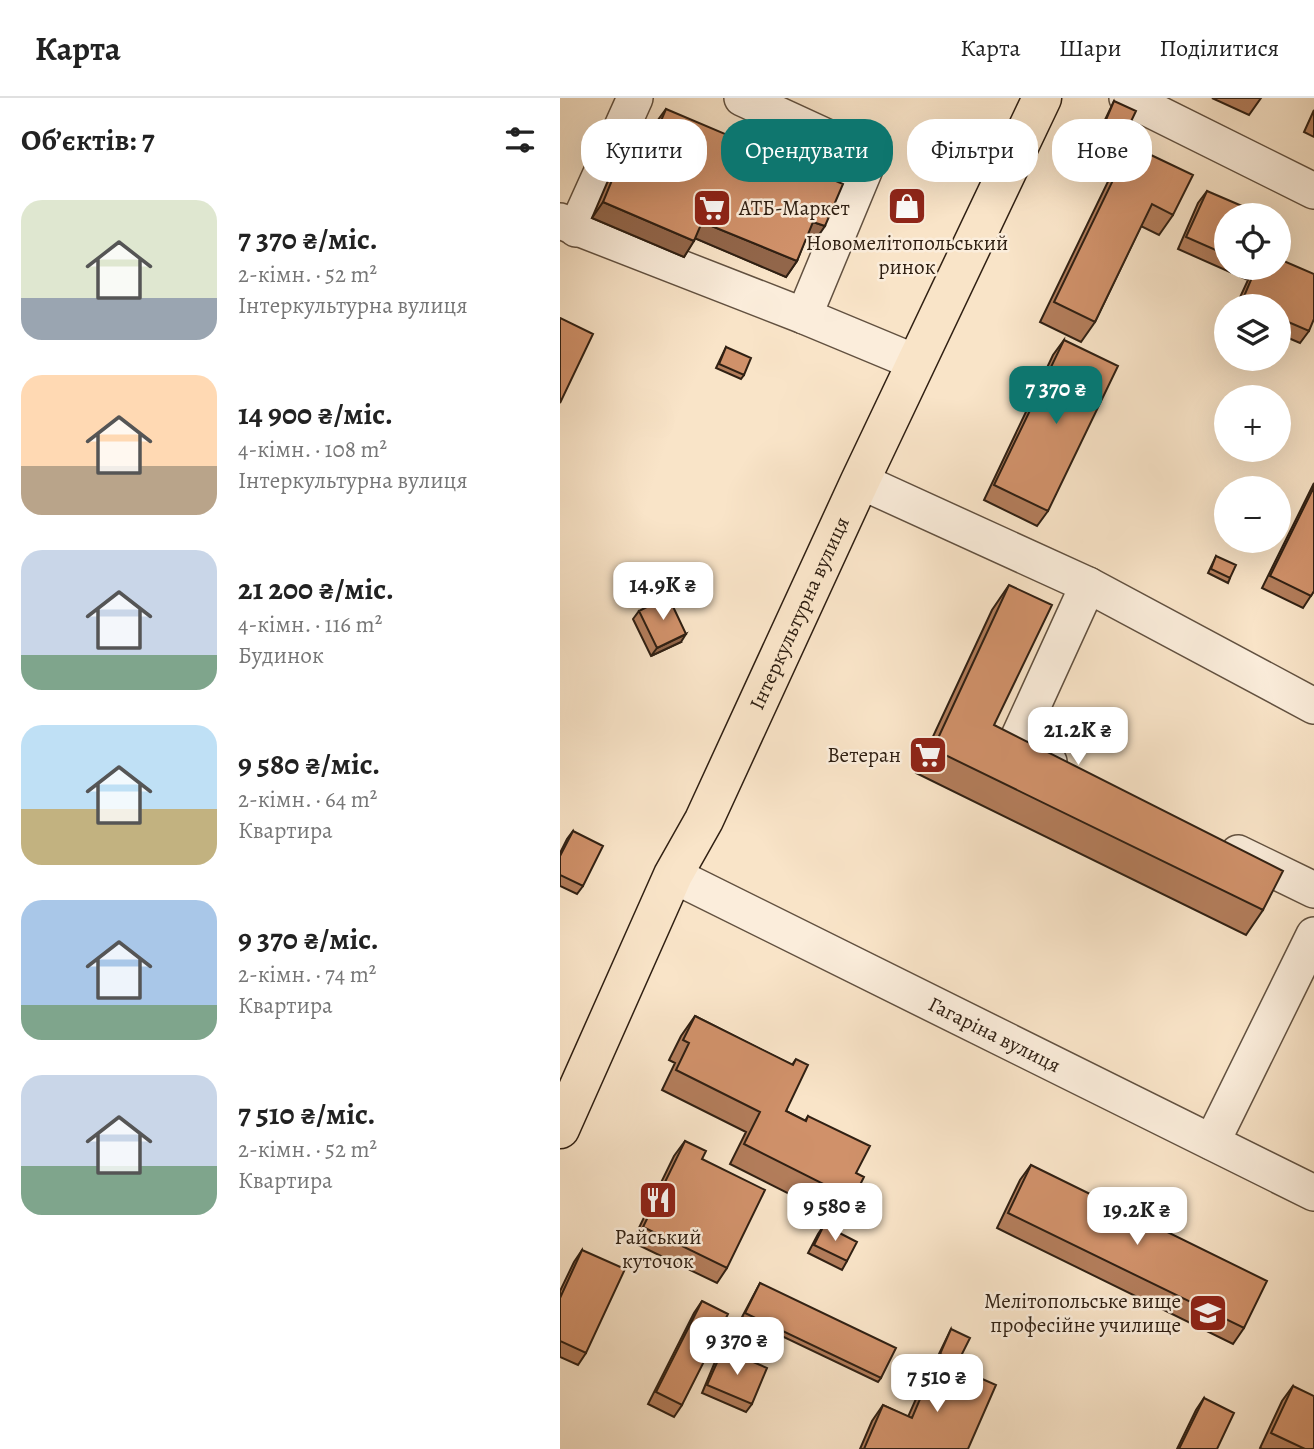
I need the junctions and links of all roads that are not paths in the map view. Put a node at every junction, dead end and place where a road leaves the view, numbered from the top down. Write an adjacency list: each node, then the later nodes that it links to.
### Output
1 (635, 98): 6 (street)
2 (742, 98): 7 (street)
3 (1042, 98): 8 (main road, Інтеркультурна вулиця)
4 (1127, 98): 5 (street)
5 (1314, 191)
6 (568, 225): 7 (street)
7 (804, 316): 8 (street)
8 (917, 363): 9 (main road, Інтеркультурна вулиця)
9 (860, 481): 10 (street); 14 (main road, Інтеркультурна вулиця)
10 (1088, 585): 11 (street); 12 (street)
11 (1314, 706)
12 (1078, 775)
13 (1214, 842): 15 (street)
14 (673, 875): 17 (main road, Інтеркультурна вулиця); 18 (street, Гагаріна вулиця)
15 (1314, 890)
16 (1314, 935): 18 (street)
17 (560, 1129)
18 (1212, 1142): 19 (street, Гагаріна вулиця)
19 (1314, 1193)

